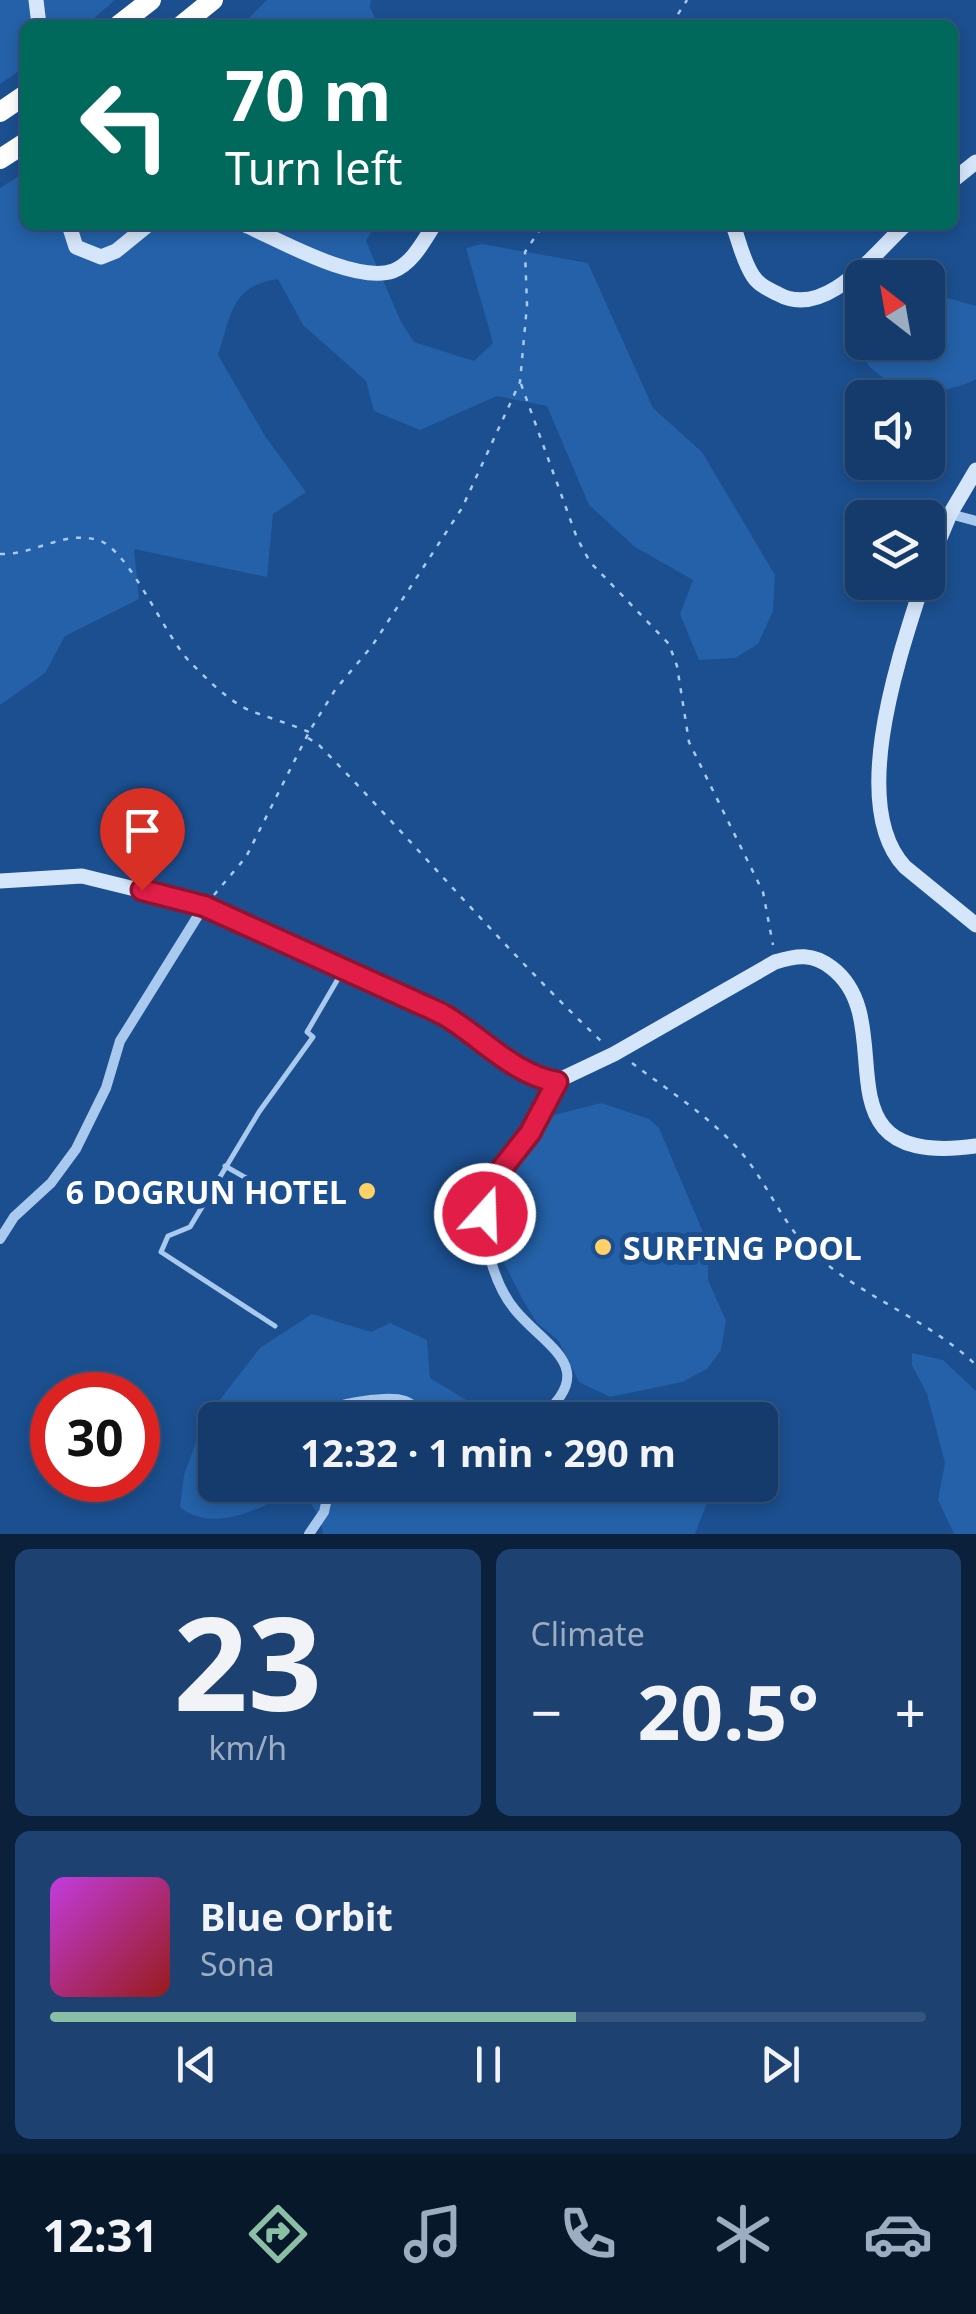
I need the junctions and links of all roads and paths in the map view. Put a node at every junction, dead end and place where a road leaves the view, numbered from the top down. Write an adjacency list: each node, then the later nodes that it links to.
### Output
1 (151, 0): 3 (highway)
2 (212, 0): 4 (highway)
3 (125, 20)
4 (188, 20)
5 (71, 230): 6 (street)
6 (142, 230)
7 (257, 230): 8 (street)
8 (430, 230)
9 (540, 230): 12 (path)
10 (735, 230): 11 (street)
11 (900, 230)
12 (520, 382): 19 (path); 24 (path)
13 (976, 470): 14 (street)
14 (950, 514): 15 (street); 16 (street)
15 (976, 522)
16 (945, 526)
17 (0, 554): 19 (path)
18 (917, 600): 23 (street)
19 (309, 732): 20 (path)
20 (307, 738): 22 (path); 26 (path)
21 (0, 881): 22 (street)
22 (204, 906): 25 (street); 31 (street)
23 (976, 924)
24 (775, 962): 26 (street); 28 (street)
25 (344, 970): 27 (street); 29 (lane)
26 (616, 1052): 27 (street); 33 (path)
27 (557, 1082): 36 (street)
28 (976, 1146)
29 (225, 1166): 30 (lane); 32 (lane)
30 (262, 1187)
31 (0, 1238)
32 (275, 1326)
33 (976, 1366)
34 (369, 1402): 35 (street)
35 (404, 1402)
36 (556, 1402)
37 (328, 1502): 38 (street)
38 (309, 1534)

